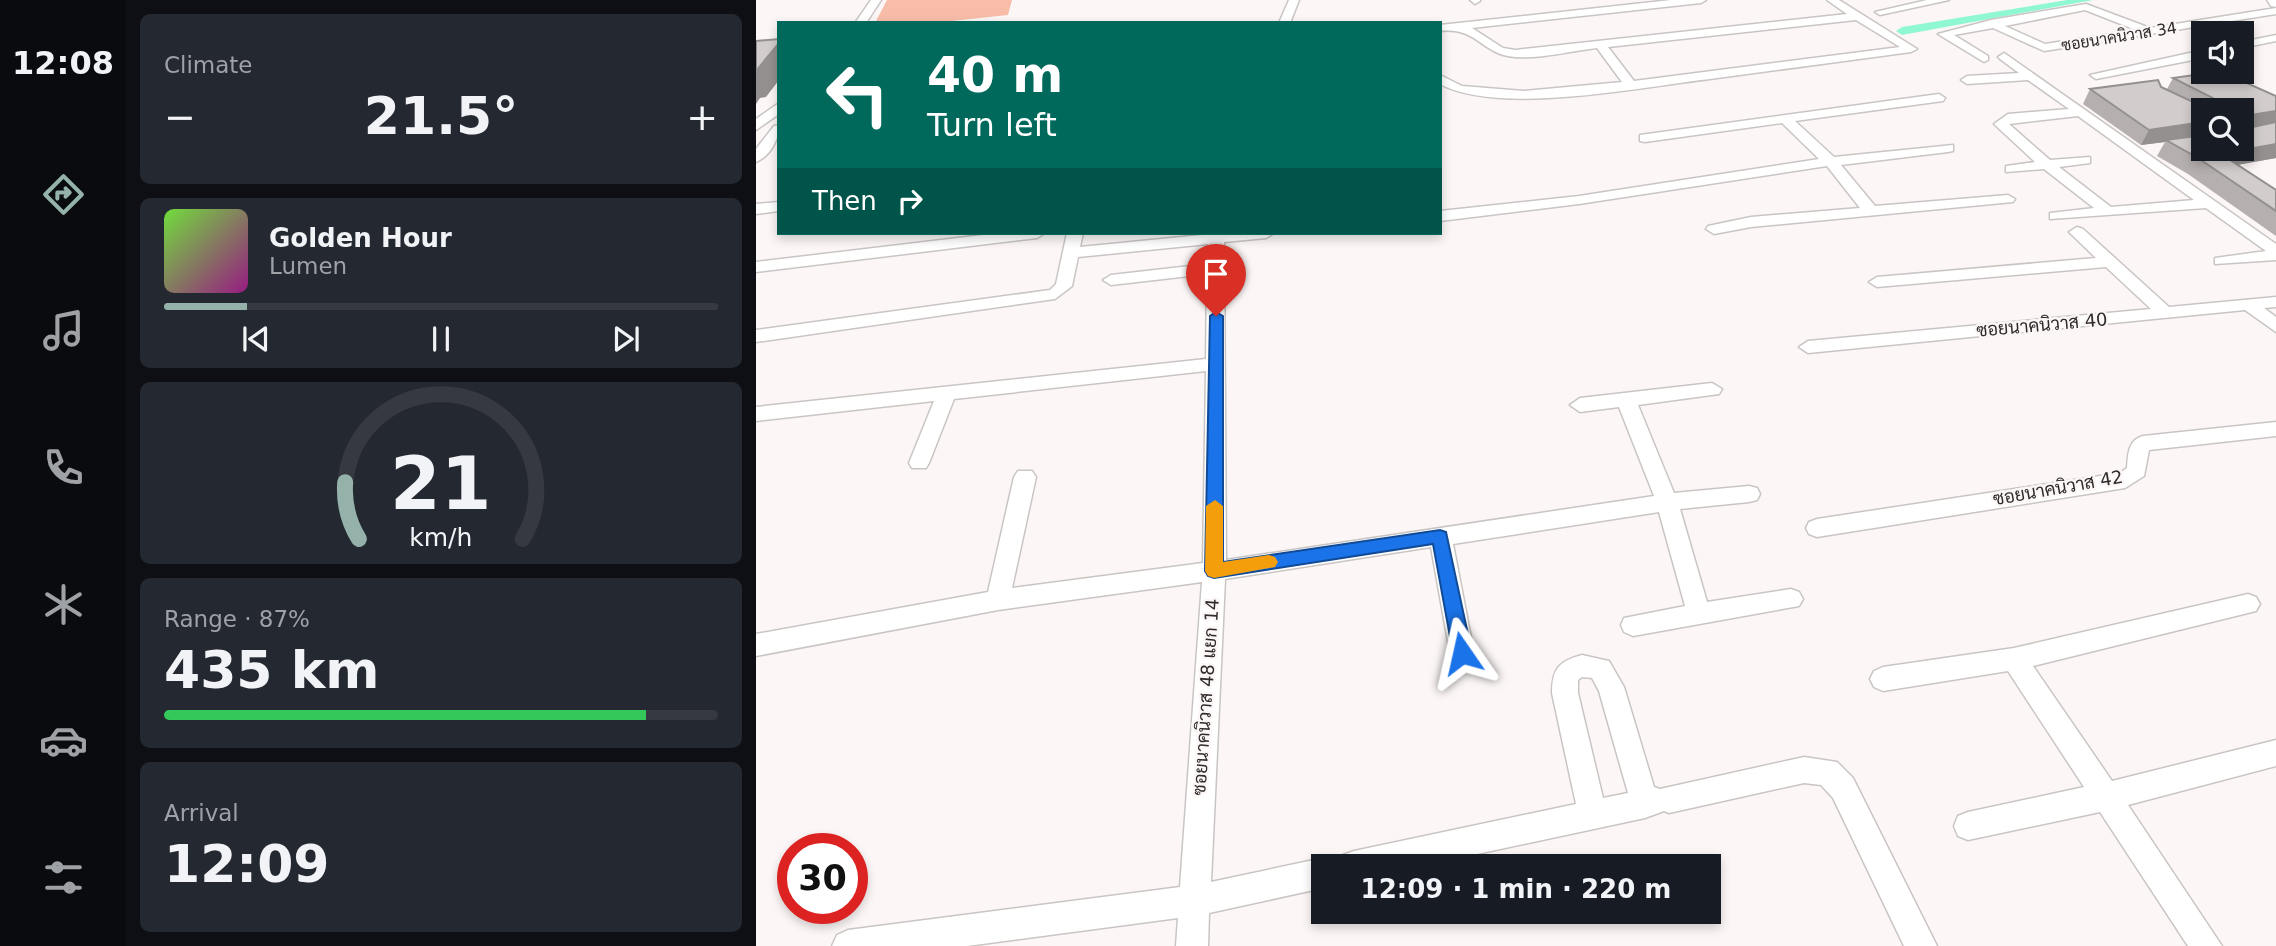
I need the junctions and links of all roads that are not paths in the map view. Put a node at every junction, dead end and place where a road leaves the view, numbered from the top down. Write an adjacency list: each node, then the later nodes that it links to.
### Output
1 (876, 0): 9 (street)
2 (1294, 0): 10 (street)
3 (1701, 0): 12 (street)
4 (1832, 0): 8 (street)
5 (1944, 0): 7 (street)
6 (2276, 11): 14 (street, ซอยนาคนิวาส 34)
7 (1880, 12)
8 (1860, 16): 17 (street); 25 (street)
9 (861, 21)
10 (1286, 21)
11 (1991, 23): 14 (street); 14 (street, ซอยนาคนิวาส 34); 20 (street)
12 (1462, 26): 13 (street); 17 (street)
13 (1442, 28)
14 (2150, 32)
15 (2276, 38): 16 (street)
16 (2254, 43)
17 (1600, 45): 25 (street)
18 (2191, 56): 21 (street)
19 (2004, 57): 22 (street)
20 (1984, 58)
21 (2096, 75)
22 (2030, 76): 24 (street); 30 (street)
23 (1442, 80): 26 (street)
24 (1967, 80)
25 (1631, 85): 26 (street)
26 (1460, 89): 27 (street)
27 (1442, 97)
28 (1939, 98): 31 (street)
29 (777, 109): 32 (street)
30 (2081, 112): 37 (street); 42 (street)
31 (1785, 119): 34 (street); 41 (street)
32 (756, 126)
33 (777, 132): 39 (street)
34 (1645, 138)
35 (1948, 148): 41 (street)
36 (2165, 148): 37 (street)
37 (2139, 152): 45 (street)
38 (777, 157): 39 (street)
39 (756, 159)
40 (2085, 160): 42 (street)
41 (1831, 162): 48 (street); 50 (street)
42 (2047, 165): 43 (street); 49 (street)
43 (2011, 169)
44 (2008, 199): 48 (street)
45 (2209, 203): 49 (street); 60 (street)
46 (777, 206): 47 (street)
47 (756, 209)
48 (1871, 211): 52 (street)
49 (2108, 212): 51 (street)
50 (1442, 216)
51 (2055, 216)
52 (1714, 229)
53 (2077, 232): 62 (street)
54 (1020, 235): 63 (street)
55 (1075, 235): 59 (street)
56 (1246, 235): 58 (street)
57 (1167, 238): 58 (street); 59 (street)
58 (1216, 238): 64 (street, ซอยนาคนิวาส 48 แยก 14)
59 (1071, 253): 71 (street)
60 (2276, 253): 61 (street)
61 (2221, 261)
62 (2110, 262): 66 (street); 69 (street)
63 (756, 267)
64 (1216, 268): 65 (street); 73 (street, ซอยนาคนิวาส 48 แยก 14)
65 (1111, 280)
66 (1877, 282)
67 (2276, 302): 68 (street, ซอยนาคนิวาส 40)
68 (2250, 306): 69 (street, ซอยนาคนิวาส 40); 70 (street)
69 (2167, 314): 72 (street, ซอยนาคนิวาส 40)
70 (2276, 326)
71 (756, 337)
72 (1808, 347)
73 (1216, 364): 75 (street); 86 (street, ซอยนาคนิวาส 48 แยก 14)
74 (1712, 389): 76 (street)
75 (947, 392): 78 (street); 80 (street)
76 (1626, 400): 77 (street); 83 (street)
77 (1580, 405)
78 (756, 414)
79 (2276, 429): 84 (street, ซอยนาคนิวาส 42)
80 (919, 463)
81 (1025, 477): 88 (street)
82 (1749, 494): 83 (street)
83 (1667, 502): 85 (street); 90 (street)
84 (1817, 528)
85 (1440, 537): 86 (street); 93 (street)
86 (1214, 571): 88 (street); 103 (street, ซอยนาคนิวาส 48 แยก 14)
87 (1791, 599): 90 (street)
88 (998, 600): 92 (street)
89 (2248, 604): 94 (street)
90 (1699, 615): 91 (street)
91 (1633, 625)
92 (756, 645)
93 (1462, 653)
94 (2014, 659): 95 (street); 97 (street)
95 (1883, 679)
96 (2276, 753): 97 (street)
97 (2104, 797): 100 (street); 107 (street)
98 (1656, 801): 99 (street); 99 (street); 106 (street)
99 (1593, 815): 101 (street)
100 (1968, 826)
101 (1410, 854)
102 (1311, 876): 103 (street)
103 (1192, 901): 104 (street); 105 (street, ซอยนาคนิวาส 48 แยก 14)
104 (848, 946)
105 (1192, 946)
106 (1921, 946)
107 (2206, 946)

